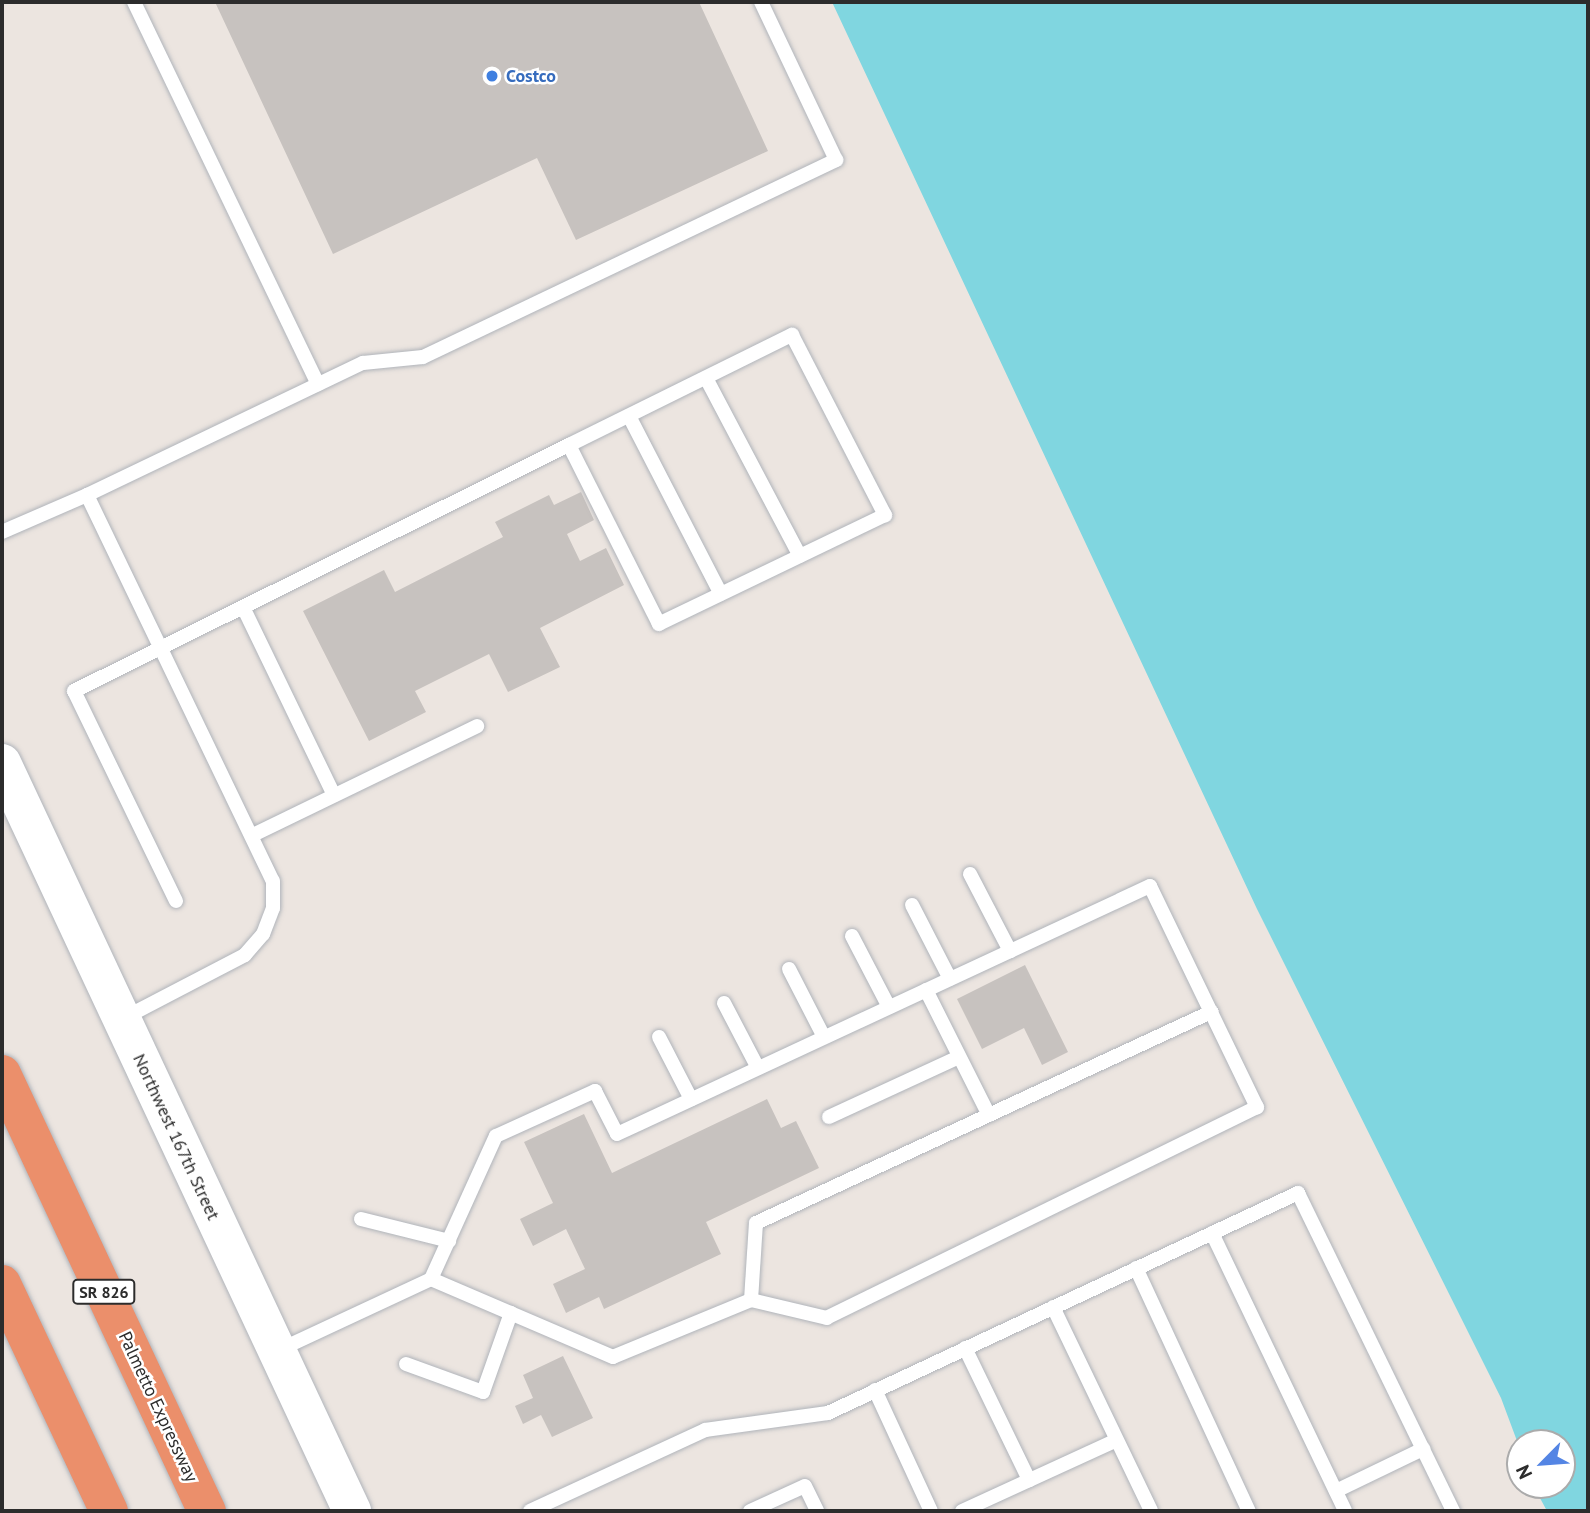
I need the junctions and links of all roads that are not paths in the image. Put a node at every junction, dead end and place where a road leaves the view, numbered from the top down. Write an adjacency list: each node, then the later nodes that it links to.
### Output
1 (134, 2): 4 (lane)
2 (761, 2): 4 (lane)
3 (706, 378): 5 (lane); 9 (lane); 9 (lane)
4 (318, 384): 7 (lane)
5 (629, 416): 6 (lane); 10 (lane)
6 (569, 445): 10 (lane); 11 (lane)
7 (87, 495): 8 (lane); 12 (lane)
8 (3, 528)
9 (800, 556): 10 (lane)
10 (721, 594)
11 (243, 607): 12 (lane); 15 (lane)
12 (164, 646): 16 (lane); 18 (lane)
13 (477, 726): 15 (lane)
14 (2, 763): 28 (street, Northwest 167th Street)
15 (334, 795): 16 (lane)
16 (255, 834): 28 (lane)
17 (970, 874): 21 (lane)
18 (176, 901)
19 (912, 905): 23 (lane)
20 (852, 936): 26 (lane)
21 (1010, 951): 23 (lane); 27 (lane)
22 (789, 969): 30 (lane)
23 (950, 979): 24 (lane)
24 (926, 990): 26 (lane); 31 (lane)
25 (724, 1003): 32 (lane)
26 (889, 1007): 30 (lane)
27 (1211, 1012): 35 (lane); 43 (lane)
28 (121, 1020): 47 (street, Northwest 167th Street)
29 (659, 1037): 34 (lane)
30 (824, 1037): 32 (lane)
31 (959, 1056): 35 (lane); 36 (lane)
32 (758, 1068): 34 (lane)
33 (2, 1074): 55 (highway, Palmetto Expressway / SR 826)
34 (691, 1099): 39 (lane)
35 (989, 1115): 43 (lane)
36 (829, 1117)
37 (361, 1219): 39 (lane)
38 (1212, 1233): 40 (lane); 51 (lane); 53 (lane)
39 (449, 1241): 41 (lane)
40 (1136, 1268): 44 (lane); 63 (lane)
41 (431, 1279): 45 (lane); 47 (lane)
42 (2, 1284): 54 (highway)
43 (751, 1300): 45 (lane)
44 (1053, 1307): 46 (lane); 50 (lane)
45 (511, 1313): 48 (lane)
46 (965, 1348): 49 (lane); 52 (lane)
47 (277, 1351): 56 (street, Northwest 167th Street)
48 (406, 1364)
49 (876, 1390): 57 (lane); 60 (lane)
50 (1117, 1440): 52 (lane); 62 (lane)
51 (1423, 1449): 53 (lane); 65 (lane)
52 (1029, 1480): 61 (lane)
53 (1336, 1491): 64 (lane)
54 (109, 1511)
55 (207, 1511)
56 (352, 1511)
57 (530, 1511)
58 (750, 1511): 59 (lane)
59 (817, 1511)
60 (931, 1511)
61 (962, 1511)
62 (1151, 1511)
63 (1249, 1511)
64 (1345, 1511)
65 (1453, 1511)

